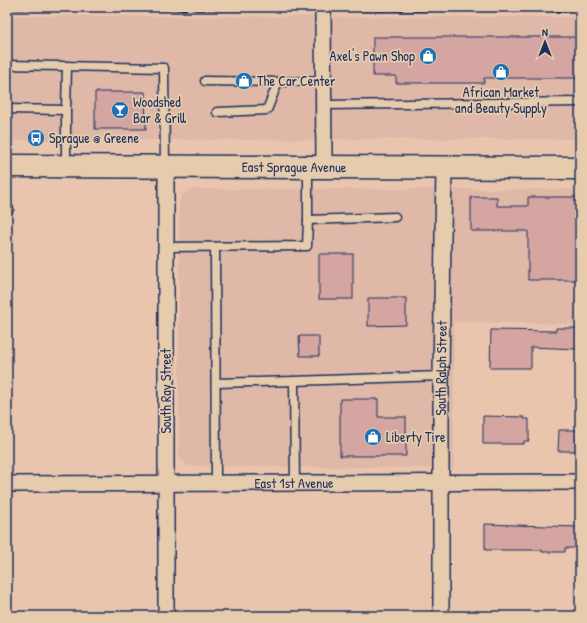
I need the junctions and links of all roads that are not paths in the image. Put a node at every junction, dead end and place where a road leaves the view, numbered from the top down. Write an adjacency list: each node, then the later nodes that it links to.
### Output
1 (323, 7): 5 (street)
2 (7, 65): 3 (lane)
3 (67, 66): 10 (lane); 14 (lane)
4 (205, 81): 6 (lane)
5 (323, 81): 6 (lane); 8 (street)
6 (278, 82): 11 (lane)
7 (580, 102): 8 (lane)
8 (323, 105): 15 (street)
9 (7, 109): 10 (lane)
10 (66, 110): 13 (lane)
11 (217, 112)
12 (7, 166): 13 (main road, East Sprague Avenue)
13 (66, 167): 14 (main road, East Sprague Avenue)
14 (166, 167): 15 (main road, East Sprague Avenue); 20 (street, South Ray Street)
15 (316, 167): 16 (main road, East Sprague Avenue); 19 (lane)
16 (444, 167): 17 (main road, East Sprague Avenue); 22 (street, South Ralph Street)
17 (580, 168)
18 (395, 217): 19 (lane)
19 (308, 220): 21 (lane)
20 (166, 247): 21 (lane); 27 (street, South Ray Street)
21 (215, 247): 24 (lane)
22 (441, 376): 23 (lane); 25 (street, South Ralph Street)
23 (294, 381): 24 (lane); 29 (lane)
24 (216, 383): 28 (lane)
25 (442, 482): 26 (street, East 1st Avenue); 29 (street, East 1st Avenue); 32 (street, South Ralph Street)
26 (580, 482)
27 (166, 483): 28 (street, East 1st Avenue); 30 (street, East 1st Avenue); 31 (street, South Ray Street)
28 (216, 483): 29 (street, East 1st Avenue)
29 (295, 483)
30 (7, 484)
31 (166, 616)
32 (441, 616)

